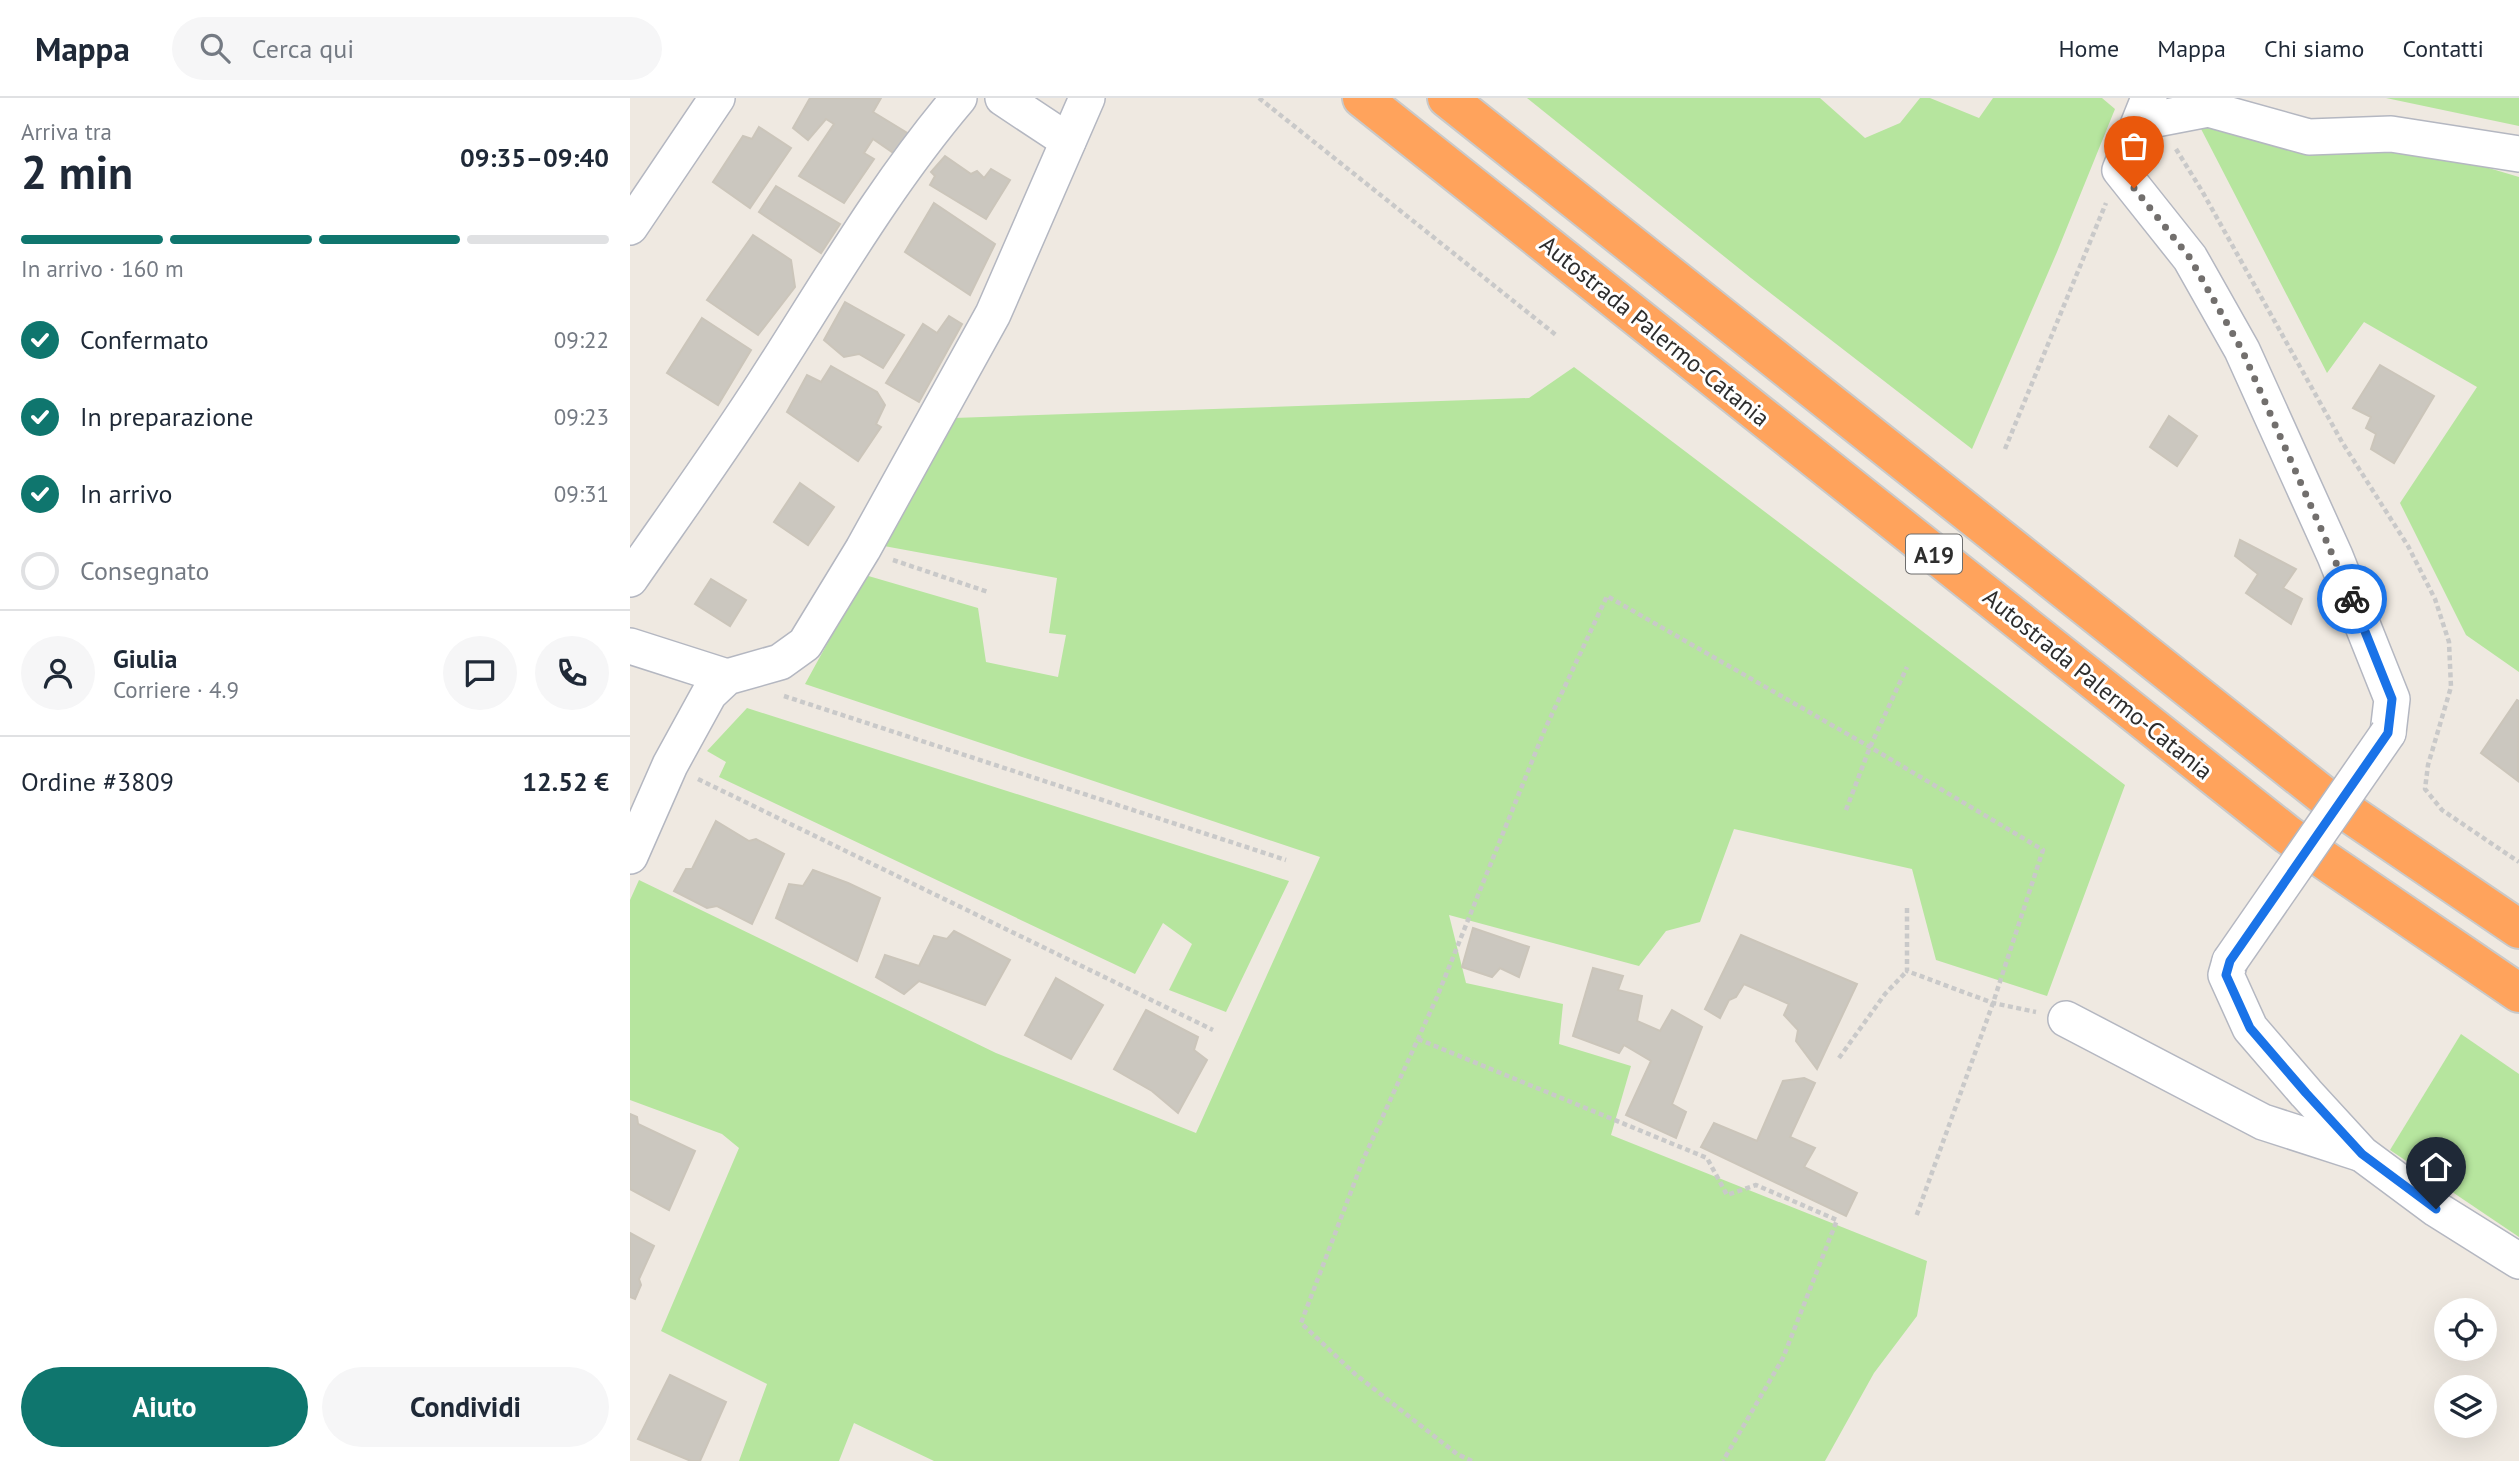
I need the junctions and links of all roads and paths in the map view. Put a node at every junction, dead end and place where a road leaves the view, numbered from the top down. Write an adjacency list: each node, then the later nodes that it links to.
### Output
1 (717, 98): 12 (street)
2 (959, 98): 16 (street)
3 (1003, 98): 9 (street)
4 (1087, 98): 9 (street)
5 (1259, 98): 13 (path)
6 (1362, 98): 31 (highway, Autostrada Palermo-Catania / A19)
7 (1447, 98): 29 (highway, A19)
8 (2153, 108): 10 (street); 11 (street); 27 (path)
9 (1068, 141): 15 (street)
10 (2519, 155)
11 (2120, 170): 14 (path); 37 (street, bridge)
12 (630, 228)
13 (1556, 335)
14 (2005, 449)
15 (863, 549): 17 (path); 20 (street)
16 (630, 579)
17 (988, 592)
18 (630, 646): 20 (street)
19 (1906, 667): 22 (path)
20 (727, 677): 23 (street)
21 (779, 694): 26 (path)
22 (1870, 747): 24 (path); 32 (path); 35 (path)
23 (670, 765): 25 (street); 34 (path)
24 (1846, 810)
25 (630, 856)
26 (1286, 860)
27 (2519, 862)
28 (1907, 908): 30 (path)
29 (2519, 929)
30 (1907, 971): 32 (path); 36 (path)
31 (2519, 993)
32 (1993, 1003): 33 (path); 38 (path)
33 (2066, 1019): 37 (street)
34 (1213, 1030)
35 (1418, 1039): 40 (path); 41 (path)
36 (1839, 1058)
37 (2362, 1154): 39 (street)
38 (1916, 1217)
39 (2519, 1261)
40 (1472, 1461)
41 (1723, 1461)

